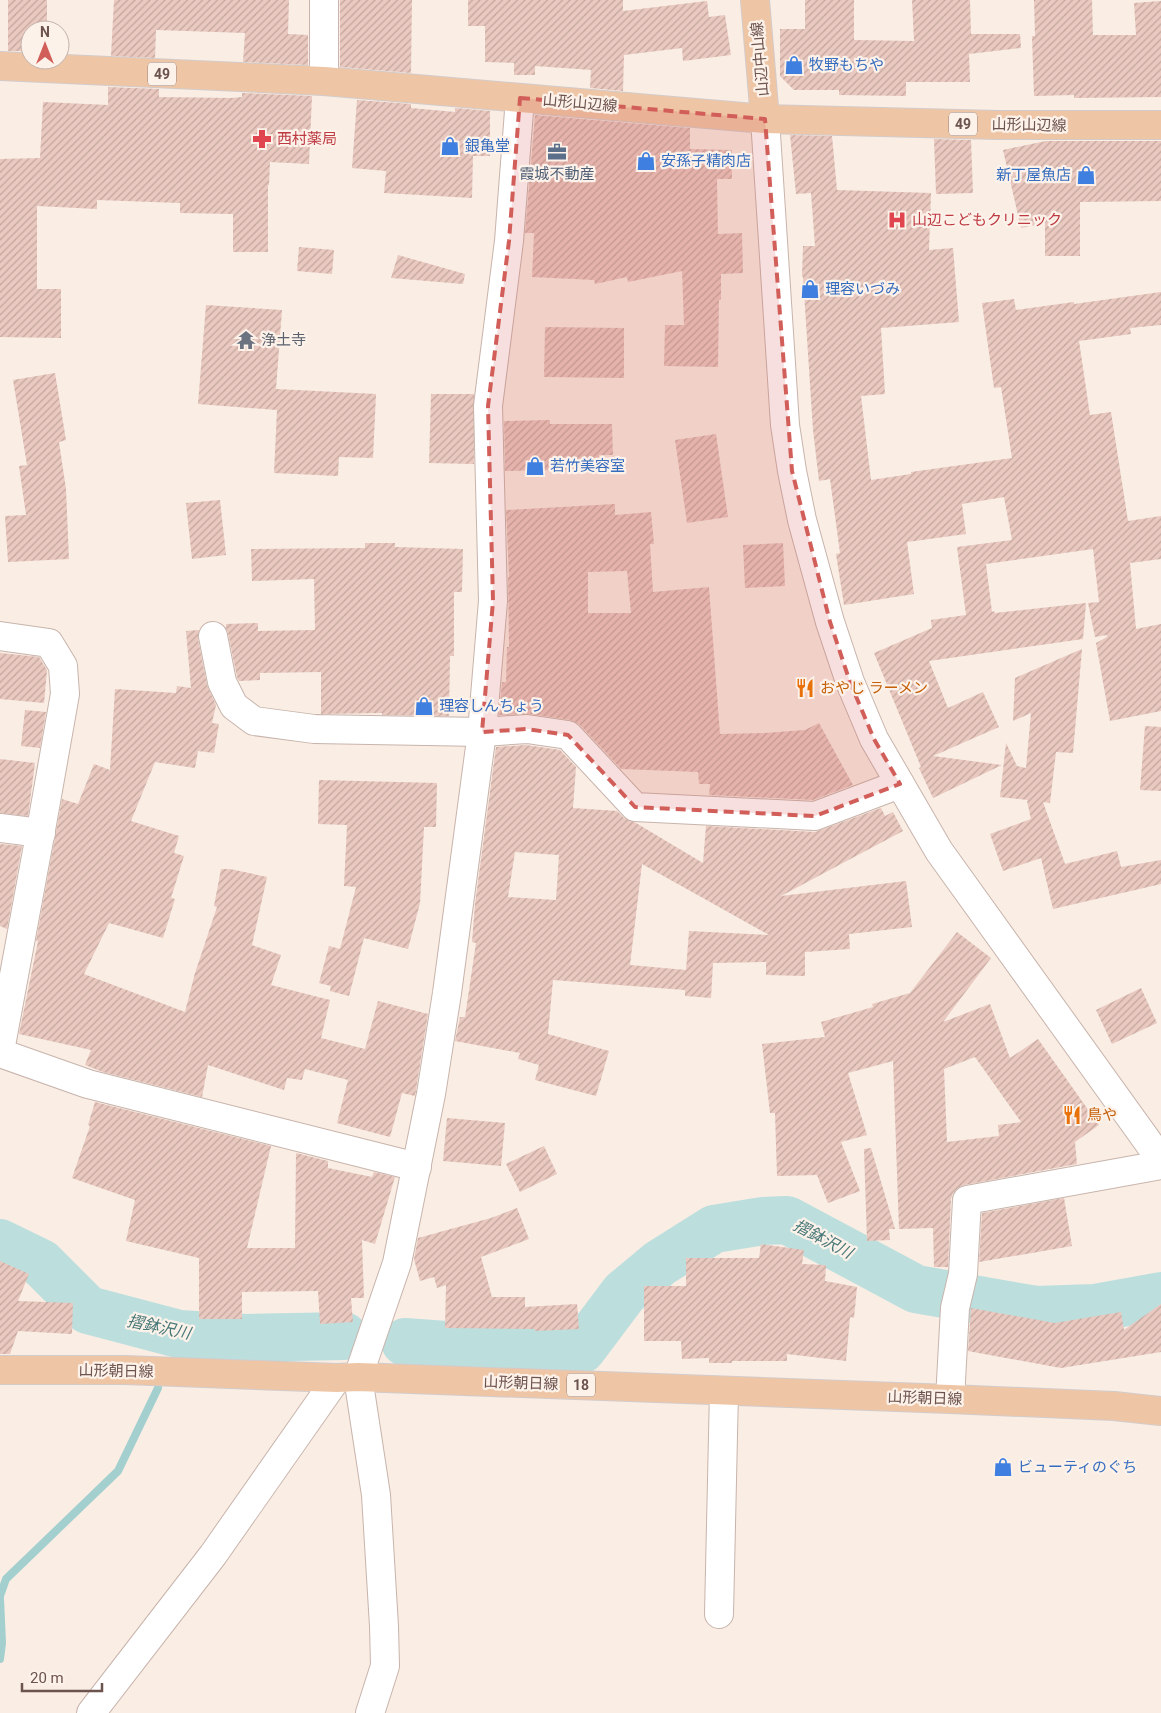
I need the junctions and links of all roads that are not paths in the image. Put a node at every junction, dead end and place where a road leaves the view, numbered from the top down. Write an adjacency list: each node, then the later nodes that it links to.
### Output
1 (324, 0): 4 (street)
2 (755, 0): 6 (main road, 山辺中山線)
3 (0, 66): 4 (main road, 山形山辺線 / 49)
4 (324, 81): 5 (main road, 山形山辺線 / 49)
5 (520, 98): 6 (main road, 山形山辺線 / 49); 10 (street)
6 (765, 119): 7 (main road, 山形山辺線 / 49); 11 (street)
7 (1161, 126)
8 (0, 636): 13 (street)
9 (212, 636): 10 (street)
10 (482, 732): 11 (street); 17 (street)
11 (900, 784): 15 (street)
12 (0, 828): 13 (street)
13 (41, 833): 14 (street)
14 (0, 1052): 17 (street)
15 (1161, 1160)
16 (1161, 1165): 21 (street)
17 (417, 1167): 19 (street)
18 (0, 1370): 19 (main road, 山形朝日線 / 18)
19 (347, 1377): 20 (main road, 山形朝日線 / 18); 24 (street); 25 (street)
20 (724, 1391): 21 (main road, 山形朝日線 / 18); 23 (street)
21 (950, 1399): 22 (main road, 山形朝日線 / 18)
22 (1161, 1411)
23 (718, 1614)
24 (91, 1713)
25 (370, 1713)

